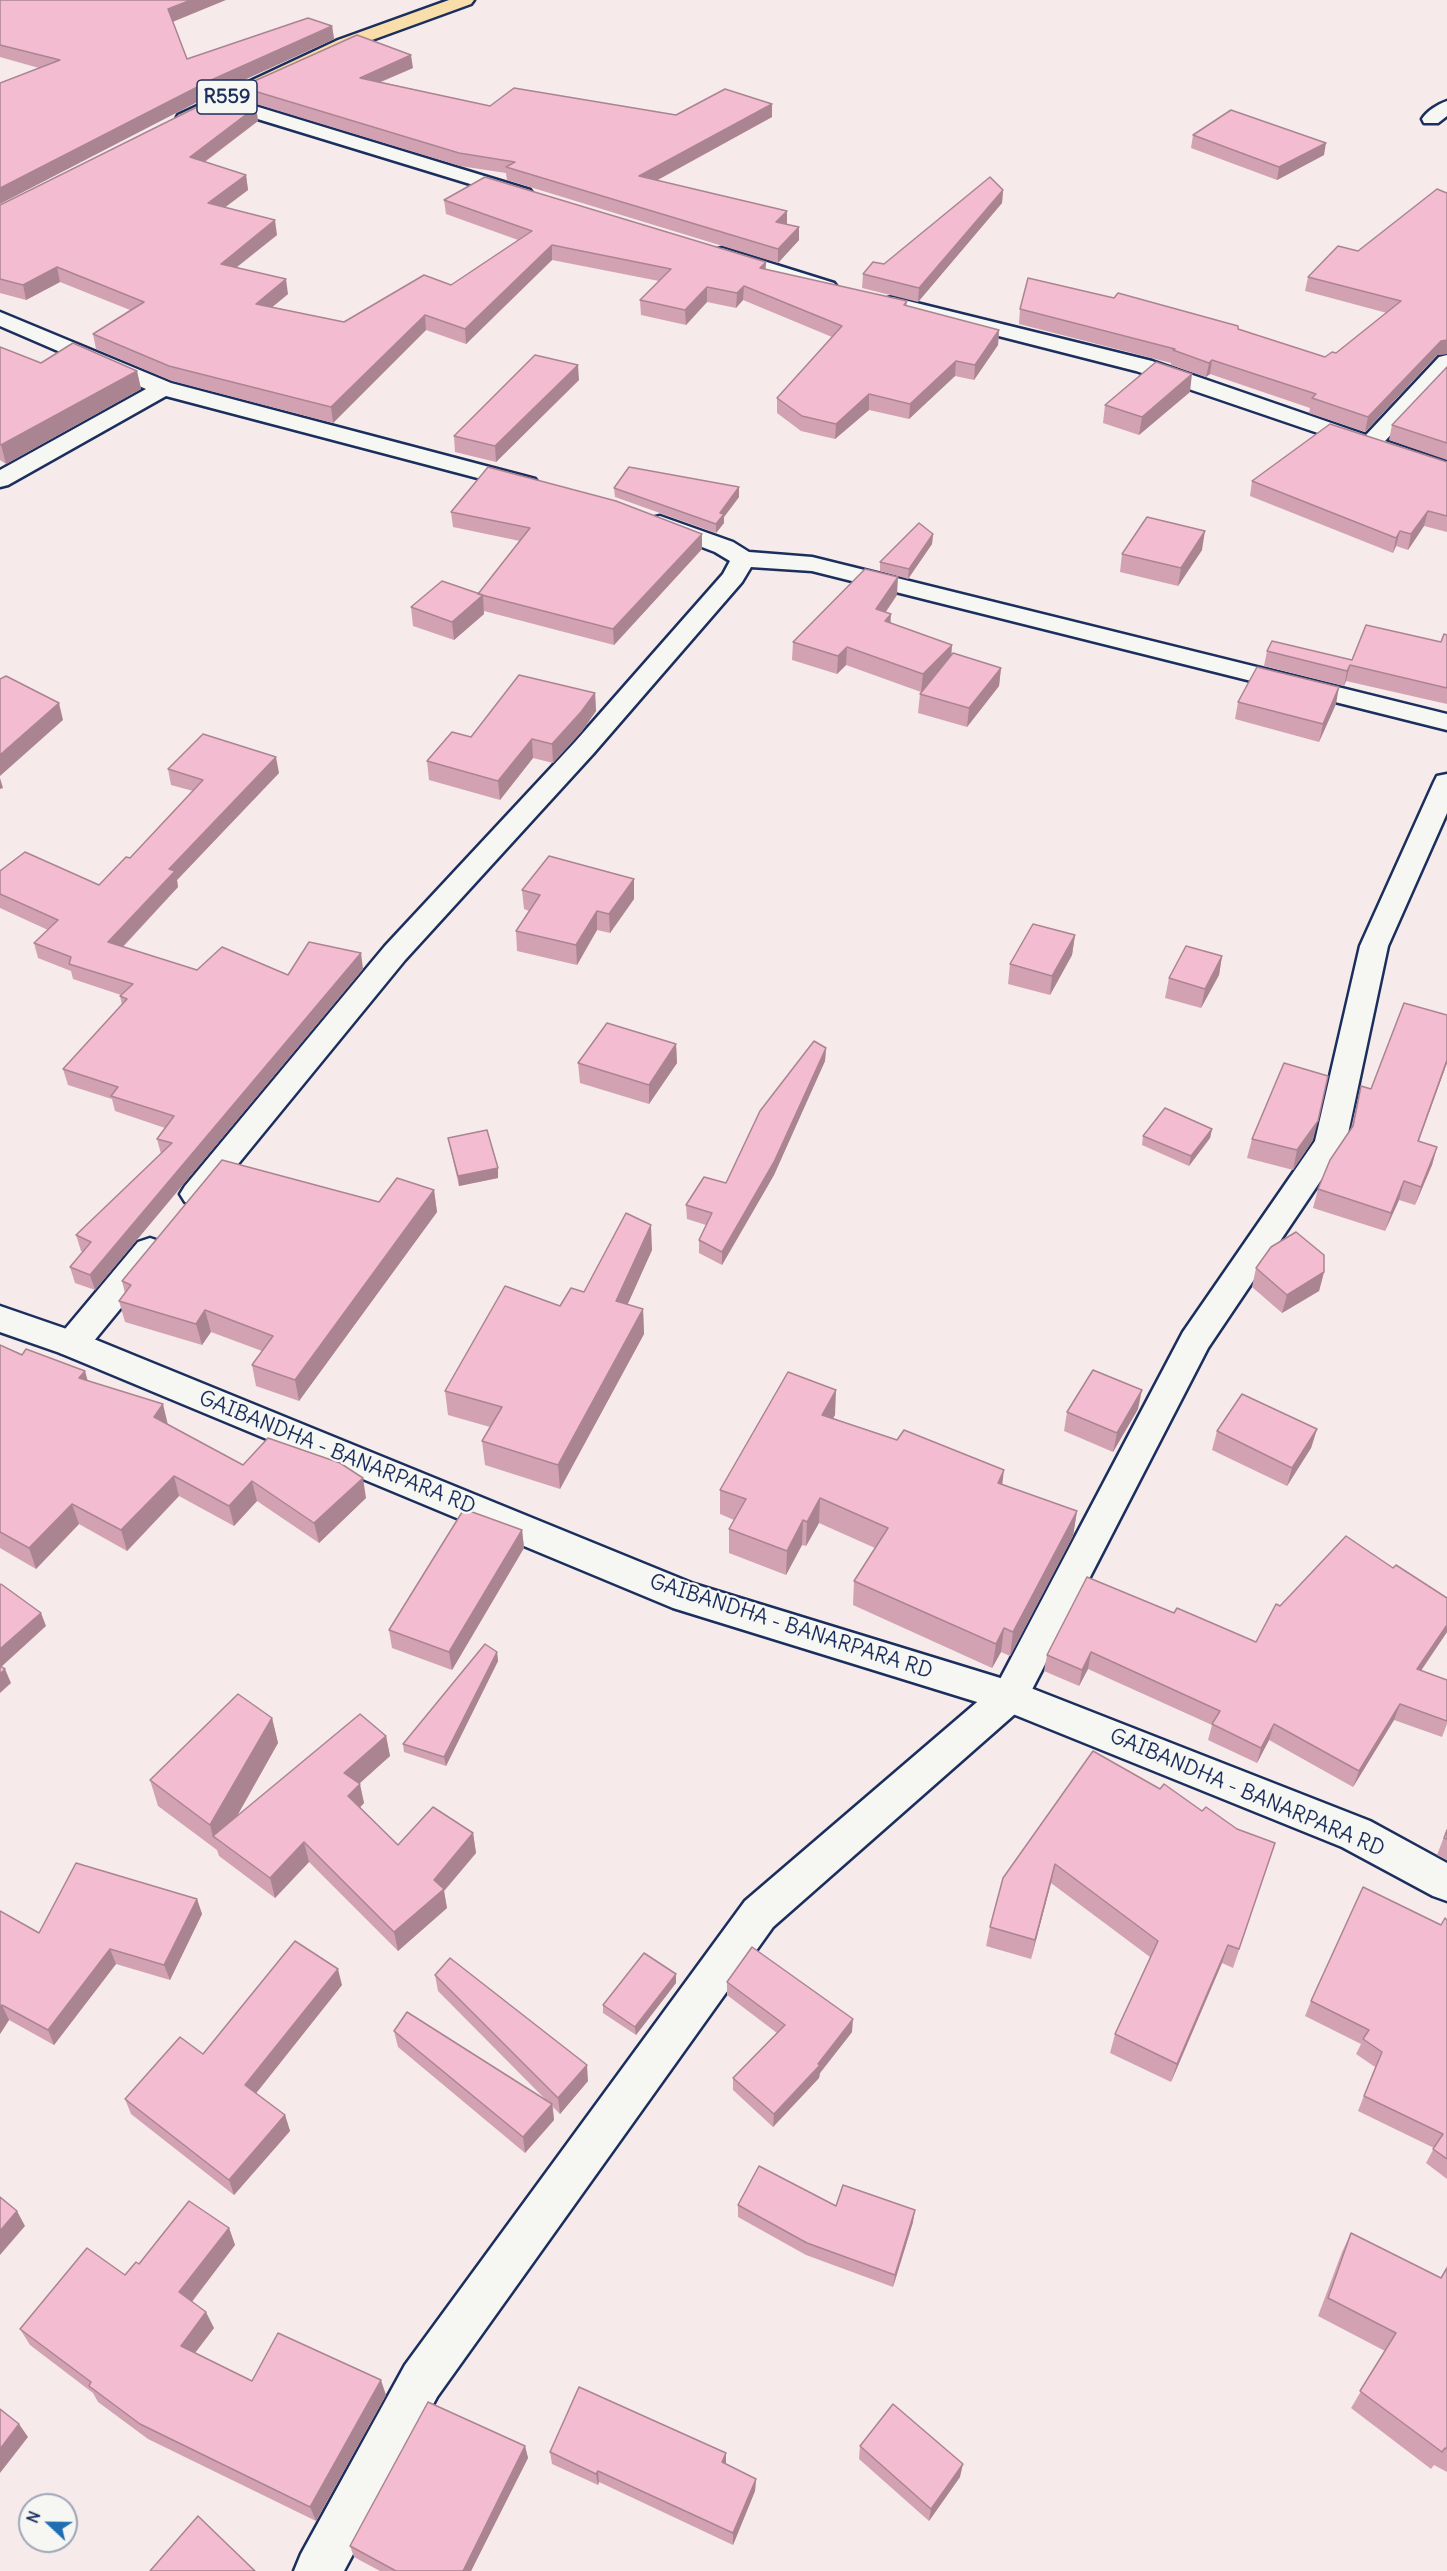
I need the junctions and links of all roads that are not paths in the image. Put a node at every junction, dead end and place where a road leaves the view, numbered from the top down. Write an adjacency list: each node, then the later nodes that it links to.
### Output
1 (465, 0): 2 (main road, R559)
2 (219, 101): 5 (main road, R559); 6 (street)
3 (1447, 106): 4 (street)
4 (1447, 124)
5 (166, 128)
6 (538, 198)
7 (698, 247): 8 (street)
8 (850, 294)
9 (872, 299): 13 (street)
10 (0, 318): 12 (street)
11 (1447, 362): 13 (street)
12 (163, 388): 15 (street); 16 (street)
13 (1370, 444): 14 (street)
14 (1447, 470)
15 (0, 480)
16 (544, 488)
17 (636, 513): 18 (street)
18 (743, 559): 19 (street); 22 (street)
19 (1447, 722)
20 (1447, 782): 23 (street)
21 (0, 1319): 22 (street, GAIBANDHA - BANARPARA RD)
22 (72, 1344): 23 (street, GAIBANDHA - BANARPARA RD)
23 (1010, 1696): 24 (street, GAIBANDHA - BANARPARA RD); 25 (street)
24 (1447, 1882)
25 (318, 2571)

